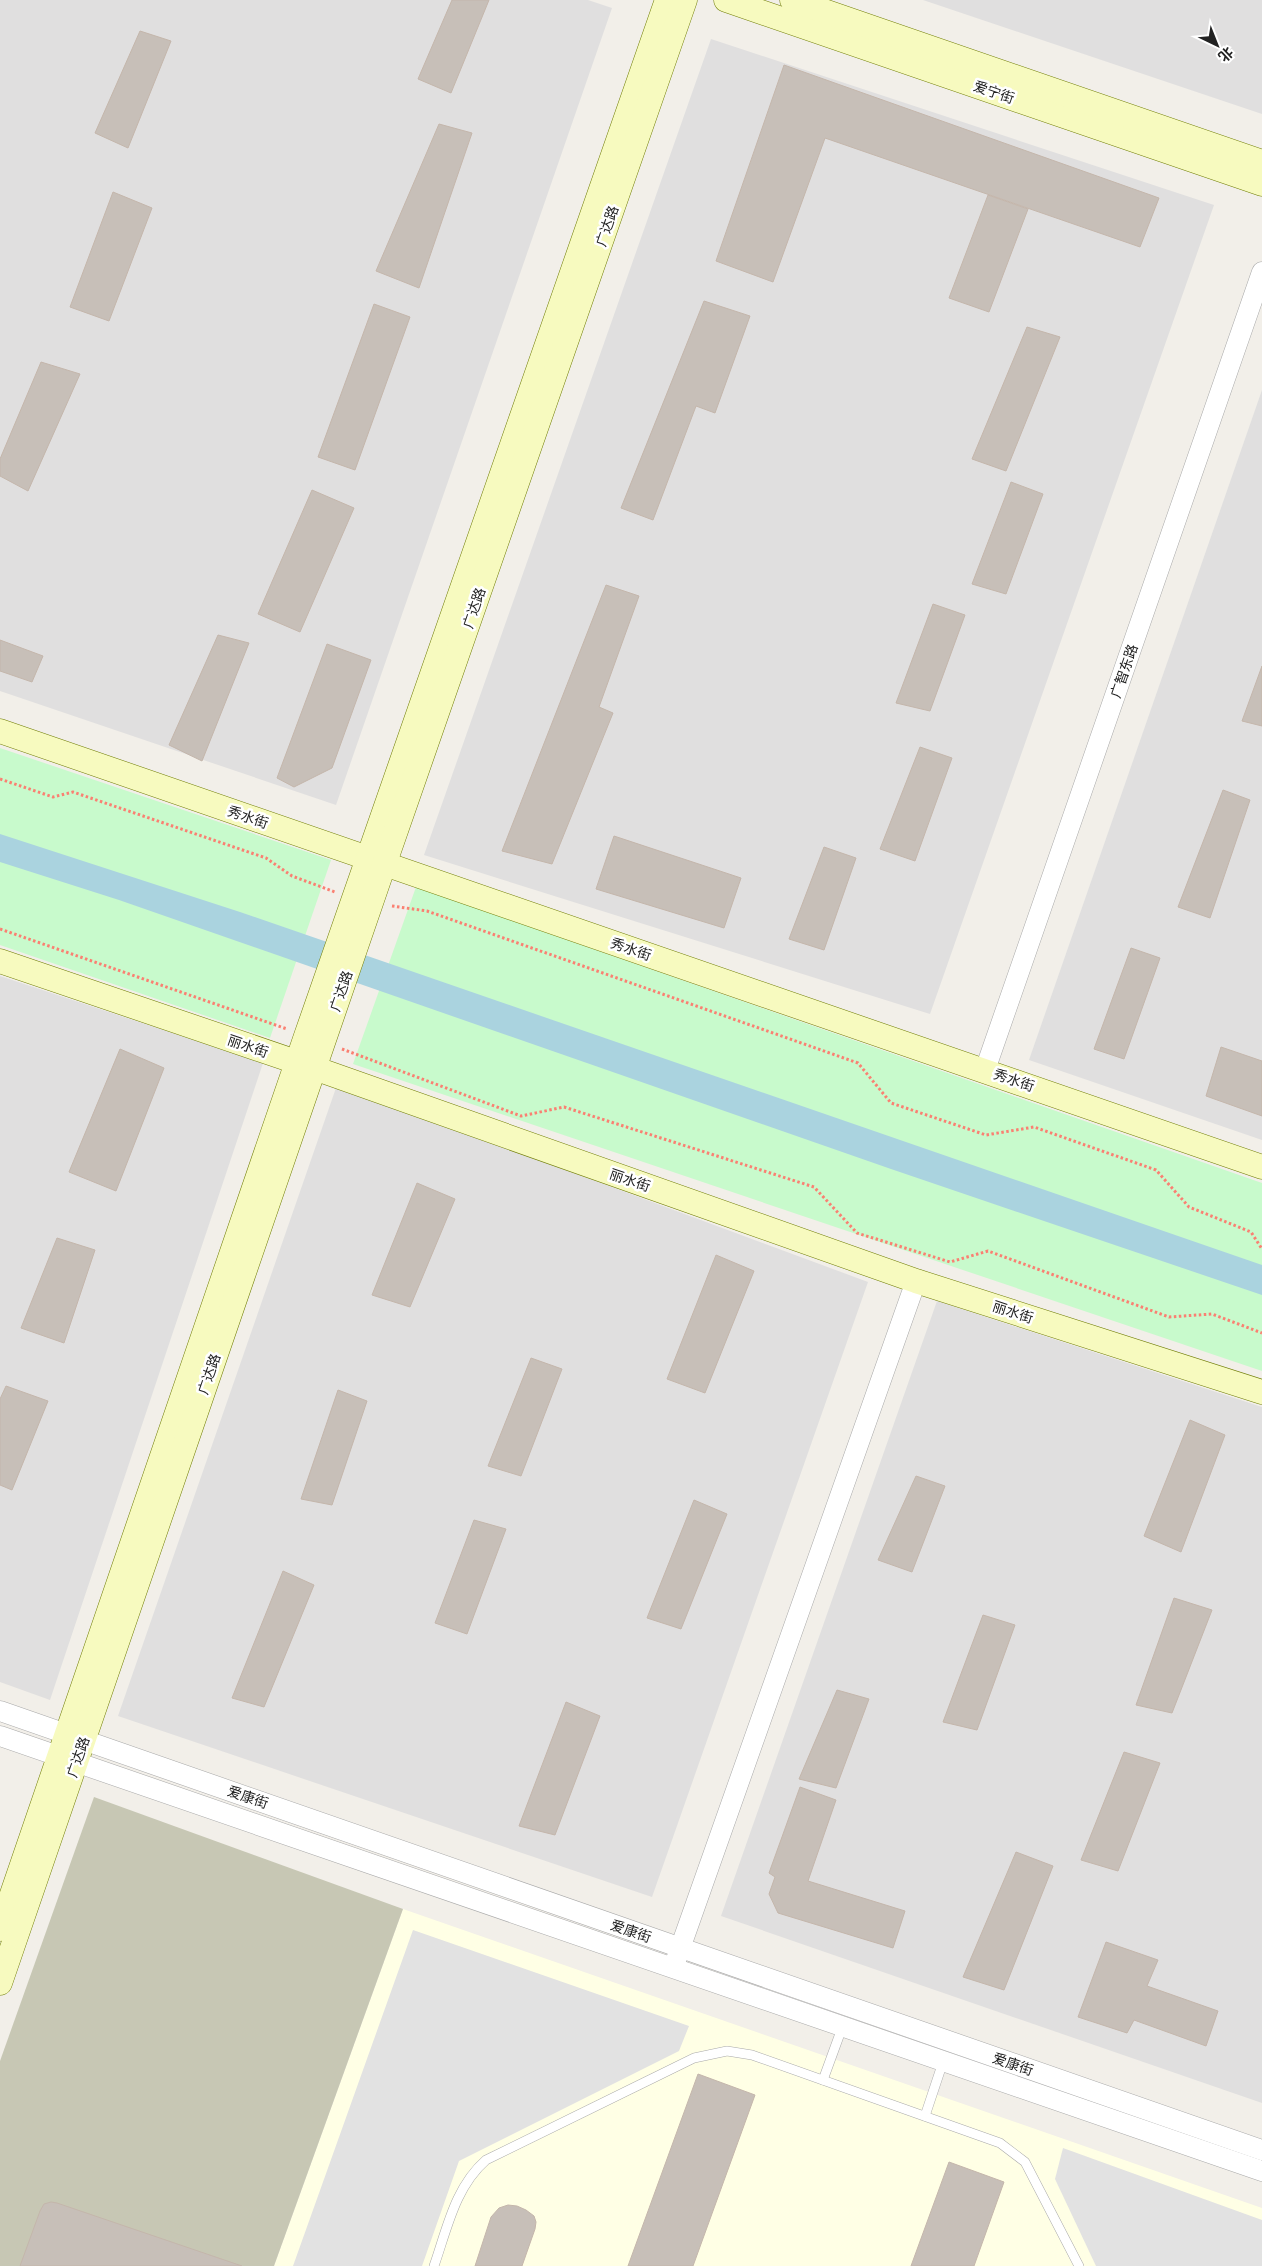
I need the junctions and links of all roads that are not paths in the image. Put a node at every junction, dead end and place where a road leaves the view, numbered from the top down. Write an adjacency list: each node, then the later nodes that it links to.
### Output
1 (667, 0): 9 (main road, 广达路)
2 (685, 0): 9 (main road, 广达路)
3 (726, 0): 6 (main road, 爱宁街)
4 (792, 0): 5 (main road, 爱宁街)
5 (1262, 162)
6 (1262, 184)
7 (1262, 272): 12 (street, 广智东路)
8 (0, 731): 9 (main road, 秀水街)
9 (376, 862): 11 (main road, 广达路); 12 (main road, 秀水街)
10 (0, 961): 11 (main road, 丽水街)
11 (306, 1066): 14 (main road, 丽水街); 18 (main road, 广达路)
12 (986, 1070): 13 (main road, 秀水街)
13 (1262, 1167)
14 (916, 1281): 15 (main road, 丽水街); 21 (street)
15 (1262, 1392)
16 (0, 1711): 18 (street, 爱康街)
17 (0, 1736): 19 (street, 爱康街)
18 (76, 1737): 19 (main road, 广达路); 21 (street, 爱康街)
19 (68, 1760): 20 (main road, 广达路); 21 (street, 爱康街); 22 (main road, 广达路)
20 (0, 1929)
21 (677, 1958): 23 (street, 爱康街); 27 (street, 爱康街)
22 (0, 1983)
23 (842, 2028): 24 (street, 爱康街); 25 (lane)
24 (943, 2062): 26 (lane); 28 (street, 爱康街)
25 (823, 2080): 26 (lane); 29 (lane)
26 (925, 2116): 30 (lane)
27 (1262, 2150)
28 (1262, 2171)
29 (434, 2266)
30 (1079, 2266)

